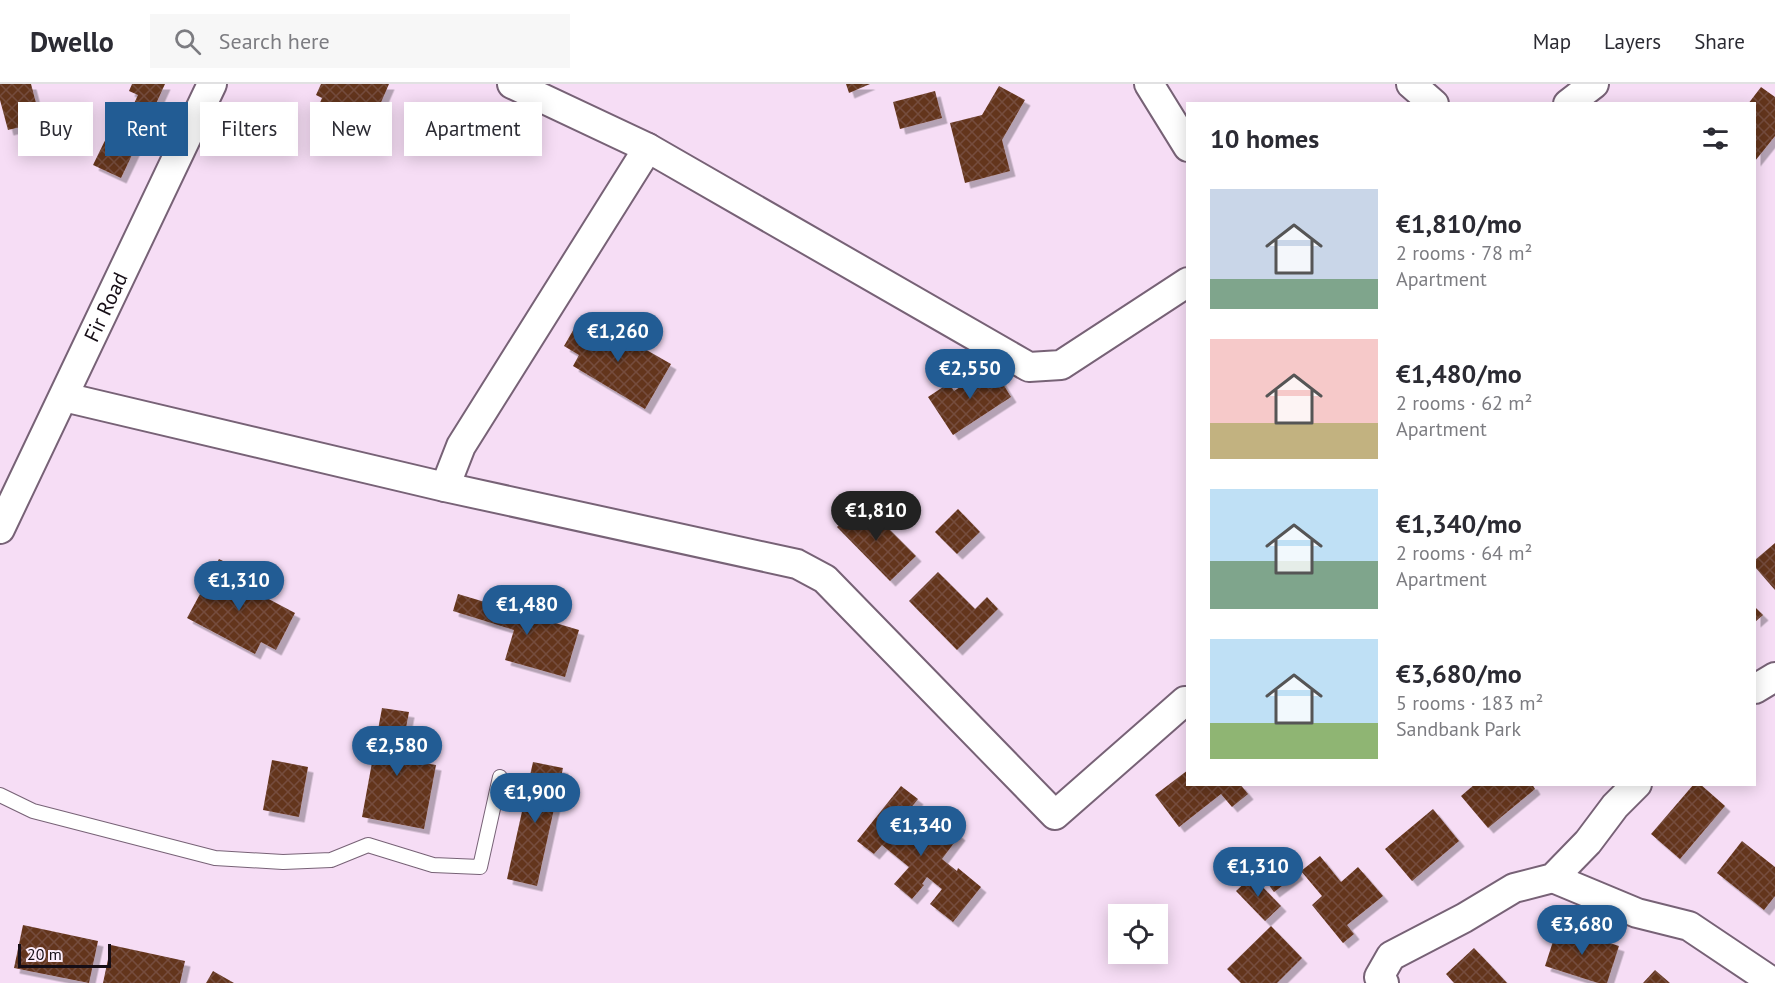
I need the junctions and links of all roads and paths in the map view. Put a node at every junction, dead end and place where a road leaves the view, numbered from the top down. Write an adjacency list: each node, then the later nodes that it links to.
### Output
1 (212, 84): 11 (street, Fir Road)
2 (512, 84): 9 (street)
3 (1149, 84): 8 (street)
4 (1411, 84): 6 (street)
5 (1594, 84): 7 (street)
6 (1432, 102)
7 (1571, 102)
8 (1186, 144)
9 (648, 148): 10 (street); 12 (street)
10 (1186, 283)
11 (64, 397): 12 (street); 13 (street, Fir Road)
12 (445, 487): 16 (street)
13 (0, 529)
14 (1775, 677): 15 (street)
15 (1756, 687)
16 (1185, 701)
17 (500, 777): 19 (lane)
18 (1635, 786): 20 (street)
19 (0, 795)
20 (1553, 878): 21 (street); 22 (street)
21 (1384, 983)
22 (1774, 983)

